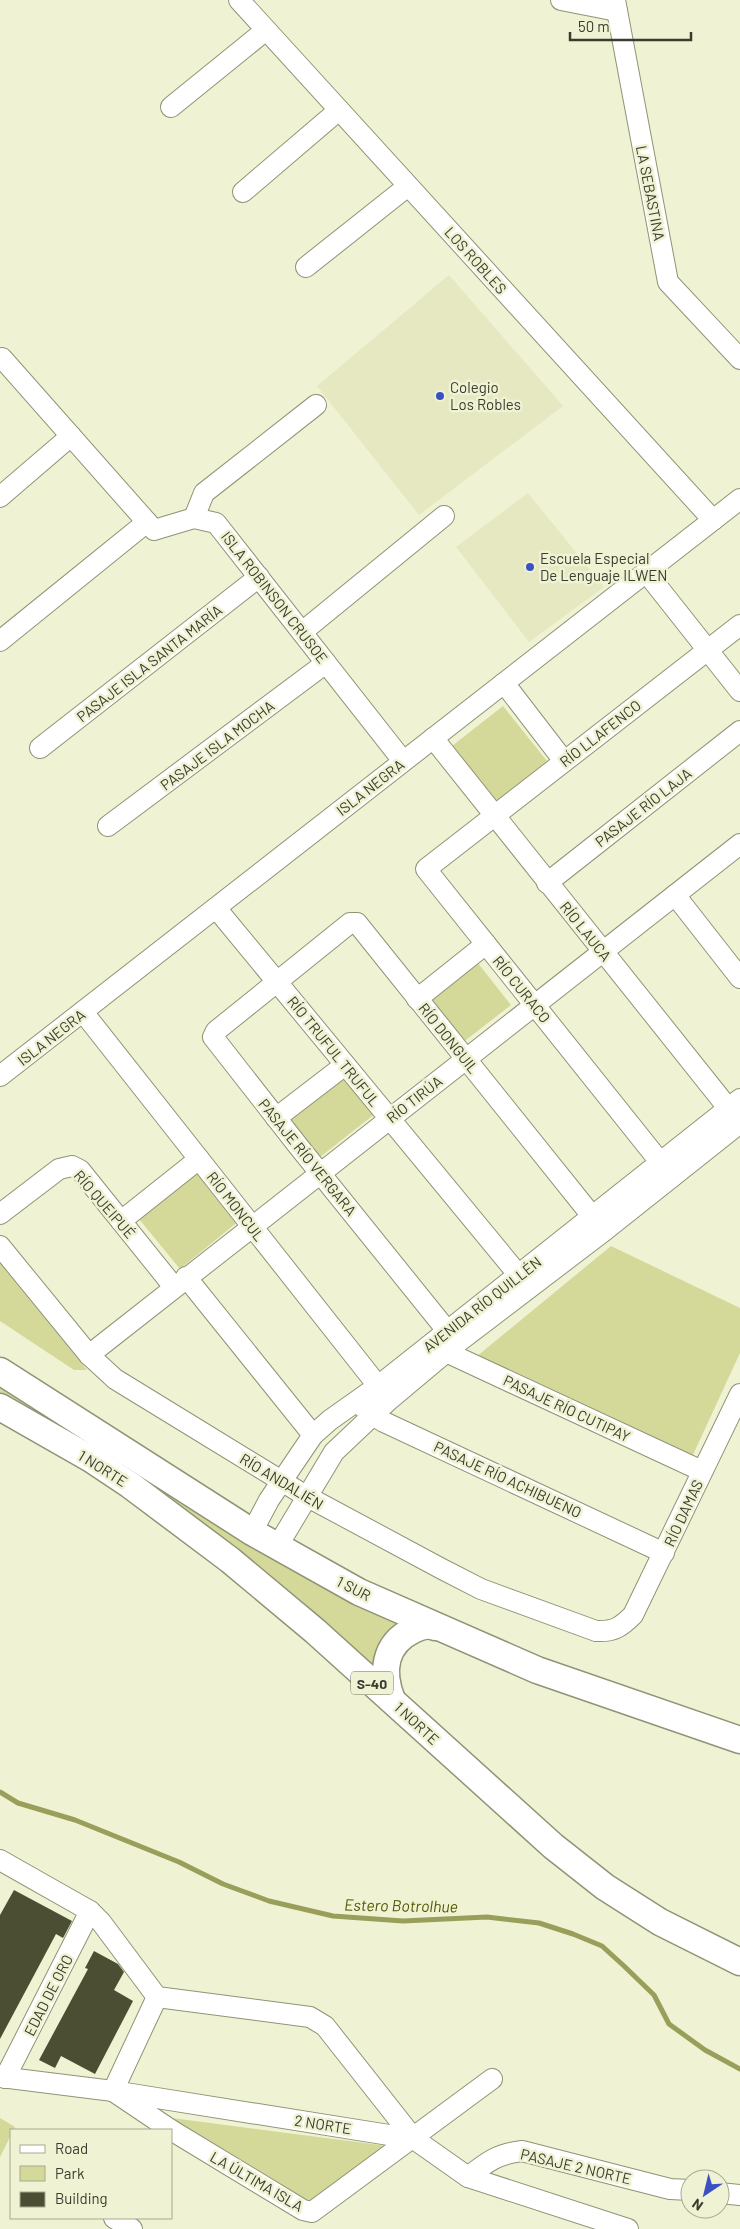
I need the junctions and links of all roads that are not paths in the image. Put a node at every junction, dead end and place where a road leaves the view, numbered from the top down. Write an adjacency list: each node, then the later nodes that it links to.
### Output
1 (239, 0): 4 (street, LOS ROBLES)
2 (561, 0): 3 (street)
3 (616, 5): 11 (street, LA SEBASTINA)
4 (266, 30): 5 (street); 6 (street, LOS ROBLES)
5 (171, 108)
6 (339, 110): 7 (street, LOS ROBLES); 8 (street)
7 (408, 186): 9 (street); 18 (street, LOS ROBLES)
8 (243, 192)
9 (306, 267)
10 (1, 358): 13 (street)
11 (740, 359)
12 (316, 405): 17 (street)
13 (71, 436): 14 (street); 19 (street)
14 (0, 497)
15 (740, 498): 18 (street, ISLA NEGRA)
16 (444, 516): 23 (street)
17 (194, 518): 19 (street); 21 (street, ISLA ROBINSON CRUSOE)
18 (713, 520): 20 (street, ISLA NEGRA)
19 (147, 522): 24 (street)
20 (646, 572): 25 (street); 27 (street, ISLA NEGRA)
21 (259, 577): 23 (street, ISLA ROBINSON CRUSOE); 31 (street, PASAJE ISLA SANTA MARÍA)
22 (740, 625): 25 (street, RÍO LLAFENCO)
23 (302, 632): 26 (street, ISLA ROBINSON CRUSOE)
24 (0, 641)
25 (707, 651): 28 (street); 33 (street, RÍO LLAFENCO)
26 (326, 663): 32 (street, ISLA ROBINSON CRUSOE); 35 (street, PASAJE ISLA MOCHA)
27 (504, 683): 30 (street, ISLA NEGRA); 33 (street)
28 (740, 691)
29 (740, 731): 37 (street, PASAJE RÍO LAJA)
30 (433, 738): 32 (street, ISLA NEGRA); 34 (street, RÍO LAUCA)
31 (40, 748)
32 (404, 761): 39 (street, ISLA NEGRA)
33 (564, 761): 34 (street, RÍO LLAFENCO)
34 (494, 816): 37 (street, RÍO LAUCA); 40 (street, RÍO CURACO)
35 (108, 826)
36 (740, 844): 38 (street, RÍO TIRÚA)
37 (547, 883): 41 (street, RÍO LAUCA)
38 (675, 895): 41 (street, RÍO TIRÚA); 42 (street)
39 (216, 908): 43 (street, RÍO TRUFUL TRUFUL); 46 (street, ISLA NEGRA)
40 (486, 944): 44 (street); 45 (street, RÍO CURACO)
41 (603, 951): 45 (street, RÍO TIRÚA); 50 (street, RÍO LAUCA)
42 (740, 978)
43 (276, 981): 44 (street, RÍO DONGUIL); 48 (street, RÍO TRUFUL TRUFUL); 51 (street, PASAJE RÍO VERGARA)
44 (418, 999): 47 (street, RÍO DONGUIL)
45 (534, 1005): 47 (street, RÍO TIRÚA); 54 (street, RÍO CURACO)
46 (82, 1012): 49 (street, ISLA NEGRA); 53 (street, RÍO MONCUL)
47 (466, 1058): 52 (street, RÍO TIRÚA); 58 (street, RÍO DONGUIL)
48 (345, 1065): 51 (street); 52 (street, RÍO TRUFUL TRUFUL)
49 (0, 1076)
50 (736, 1110): 54 (street, AVENIDA RÍO QUILLÉN)
51 (276, 1118): 55 (street, PASAJE RÍO VERGARA)
52 (389, 1118): 55 (street, RÍO TIRÚA); 61 (street, RÍO TRUFUL TRUFUL)
53 (199, 1160): 57 (street); 59 (street, RÍO MONCUL)
54 (666, 1170): 58 (street, AVENIDA RÍO QUILLÉN)
55 (319, 1173): 59 (street, RÍO TIRÚA); 63 (street, PASAJE RÍO VERGARA)
56 (0, 1214): 57 (street, RÍO QUEIPUÉ)
57 (121, 1221): 62 (street, RÍO QUEIPUÉ)
58 (598, 1224): 61 (street, AVENIDA RÍO QUILLÉN)
59 (252, 1226): 62 (street, RÍO TIRÚA); 66 (street, RÍO MONCUL)
60 (0, 1246): 64 (street, RÍO ANDALIÉN)
61 (523, 1281): 63 (street, AVENIDA RÍO QUILLÉN)
62 (180, 1282): 64 (street, RÍO TIRÚA); 71 (street, RÍO QUEIPUÉ)
63 (447, 1342): 66 (street, AVENIDA RÍO QUILLÉN); 72 (street, PASAJE RÍO CUTIPAY)
64 (89, 1355): 73 (street, RÍO ANDALIÉN)
65 (0, 1371): 75 (main road, 1 SUR)
66 (383, 1393): 68 (street, AVENIDA RÍO QUILLÉN); 70 (street, AVENIDA RÍO QUILLÉN)
67 (740, 1394): 72 (street, RÍO DAMAS)
68 (356, 1400): 70 (street, PASAJE RÍO ACHIBUENO); 71 (street, AVENIDA RÍO QUILLÉN)
69 (0, 1408): 80 (main road, 1 NORTE / S-40)
70 (372, 1415): 74 (street, AVENIDA RÍO QUILLÉN); 77 (street, PASAJE RÍO ACHIBUENO)
71 (313, 1435): 73 (street, AVENIDA RÍO QUILLÉN)
72 (702, 1471): 77 (street, RÍO DAMAS)
73 (282, 1481): 74 (street, RÍO ANDALIÉN); 75 (street, AVENIDA RÍO QUILLÉN)
74 (306, 1496): 76 (street, AVENIDA RÍO QUILLÉN); 79 (street, RÍO ANDALIÉN)
75 (252, 1532): 76 (main road, 1 SUR)
76 (277, 1547): 78 (main road, 1 SUR)
77 (664, 1553): 79 (street, RÍO DAMAS)
78 (436, 1627): 80 (main road); 81 (main road, 1 SUR)
79 (619, 1628)
80 (392, 1700): 84 (main road, 1 NORTE / S-40)
81 (740, 1740)
82 (0, 1860): 83 (street)
83 (90, 1912): 85 (street); 86 (street, EDAD DE ORO)
84 (740, 1962)
85 (156, 1997): 88 (street); 91 (street)
86 (2, 2078): 88 (street, 2 NORTE)
87 (492, 2079): 91 (street)
88 (113, 2091): 89 (street, LA ÚLTIMA ISLA); 91 (street, 2 NORTE)
89 (170, 2129)
90 (172, 2131): 91 (street, LA ÚLTIMA ISLA)
91 (414, 2139): 92 (street, 2 NORTE)
92 (468, 2178): 93 (street, PASAJE 2 NORTE); 94 (street, 2 NORTE)
93 (680, 2190)
94 (628, 2229)

